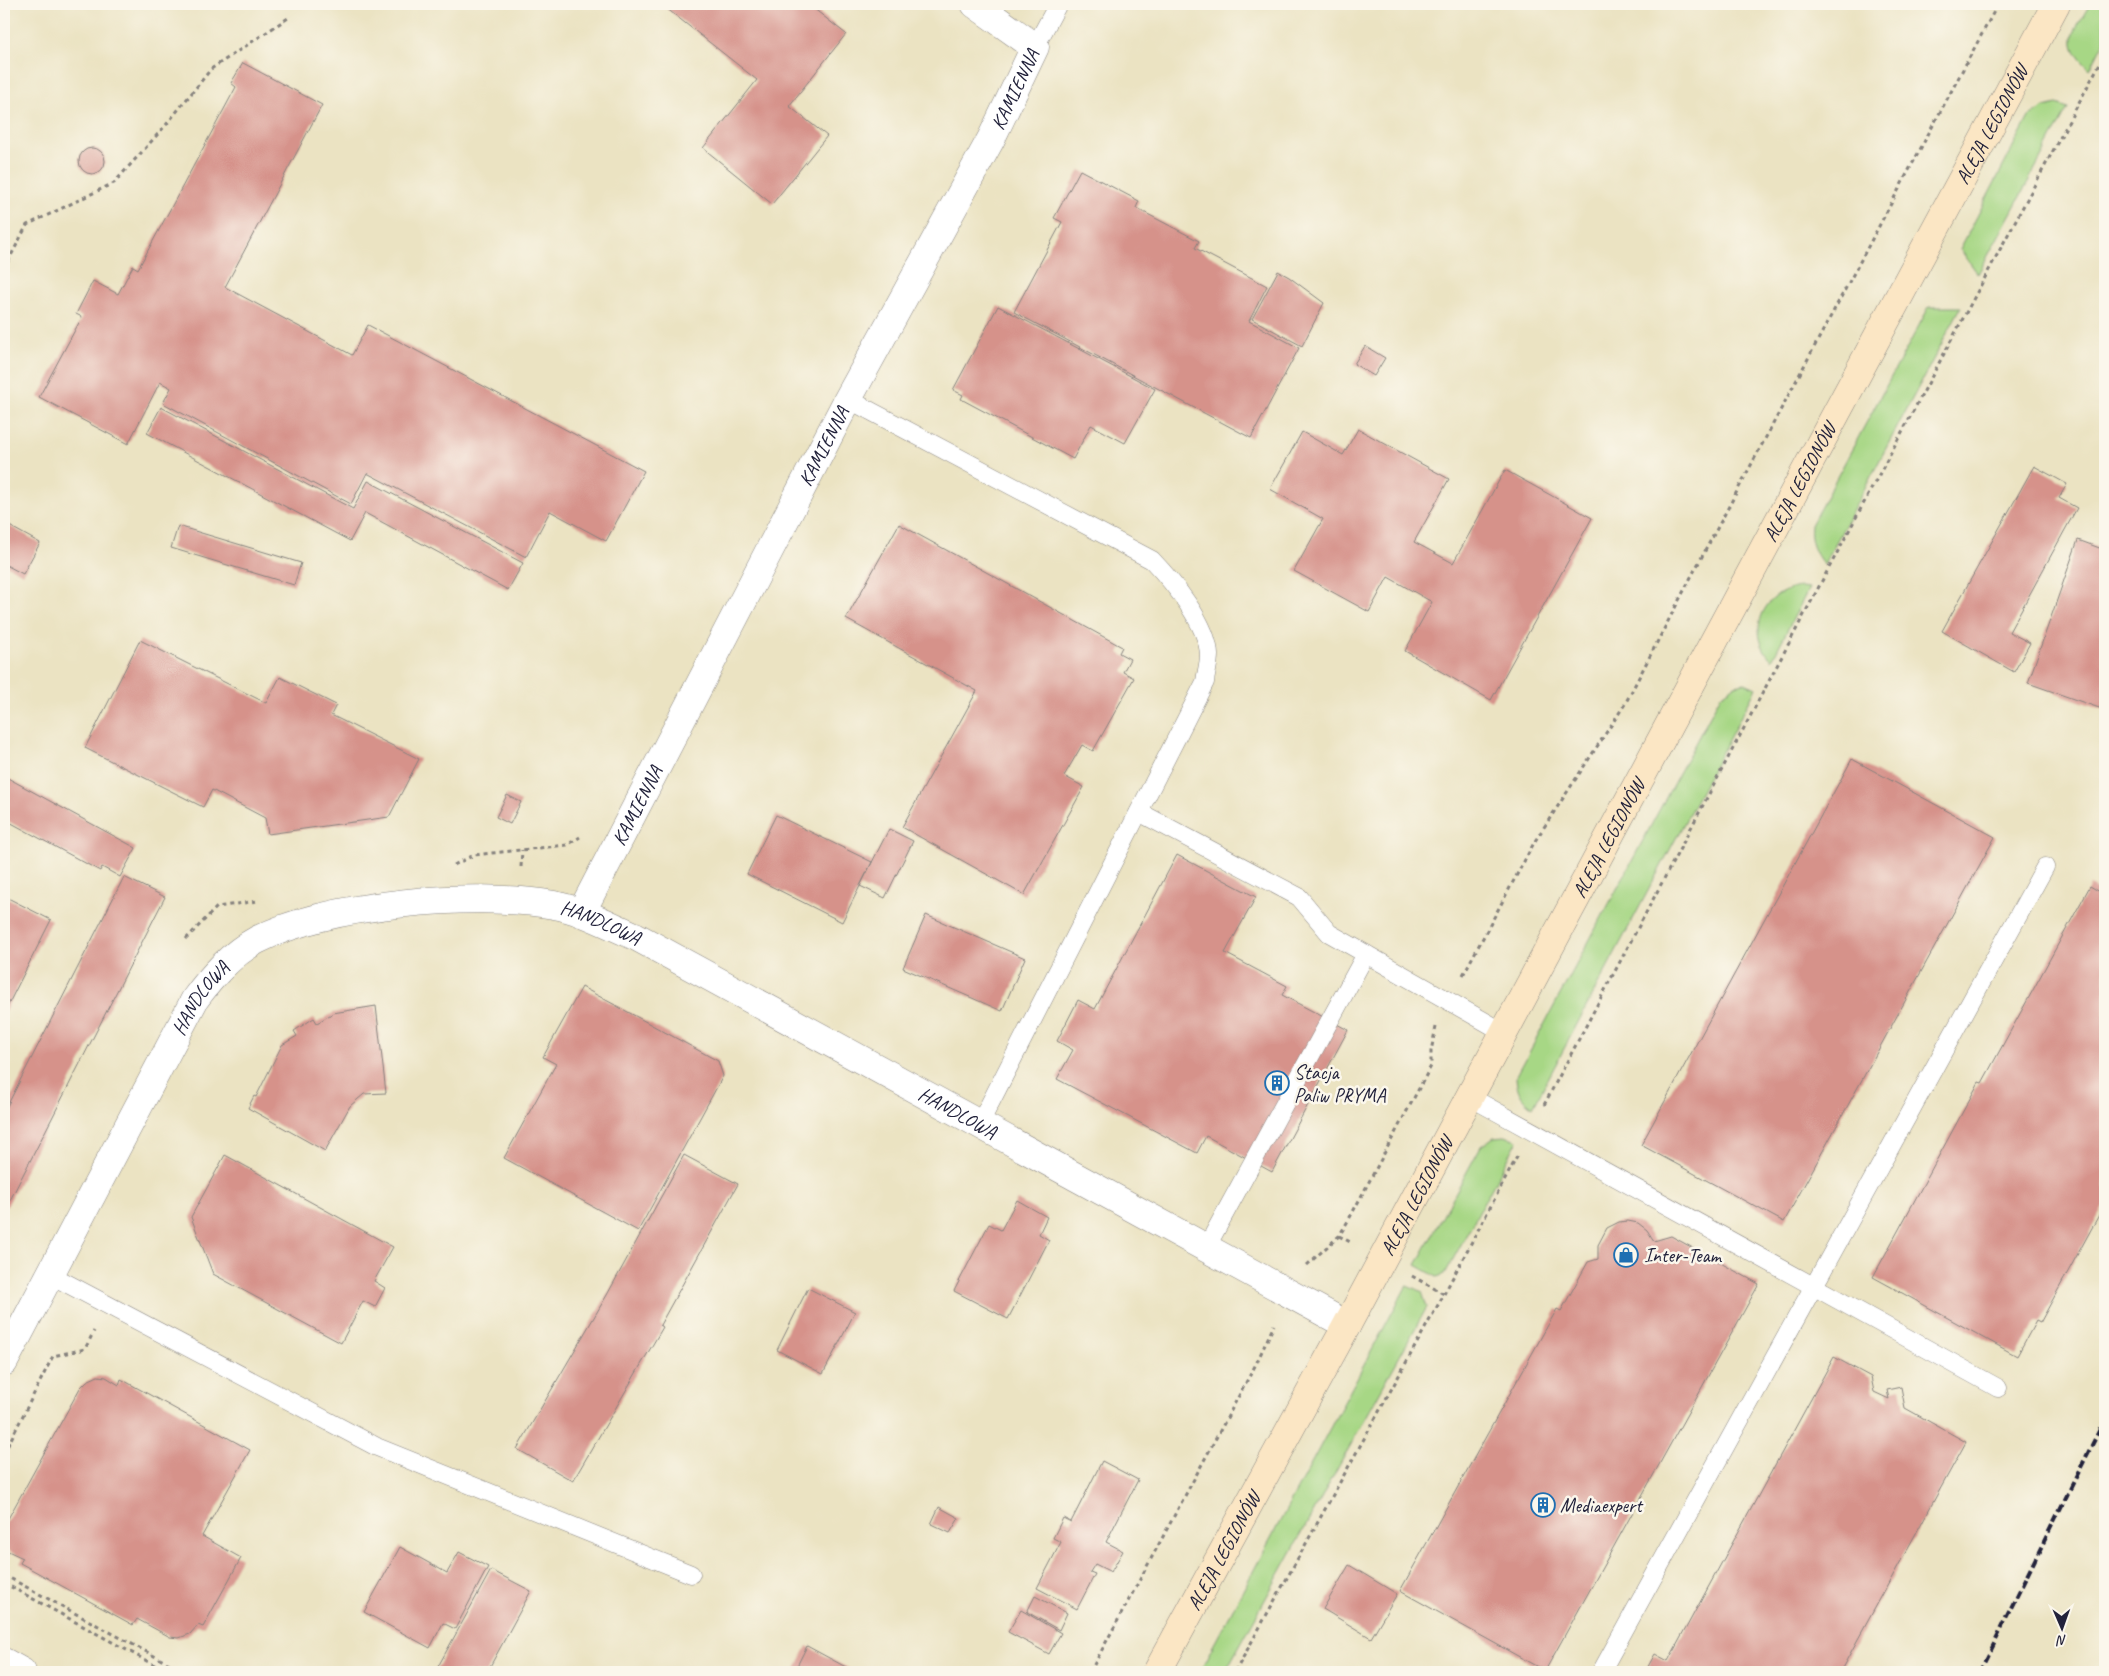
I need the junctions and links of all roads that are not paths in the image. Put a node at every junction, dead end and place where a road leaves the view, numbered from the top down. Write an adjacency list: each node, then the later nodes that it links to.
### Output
1 (974, 4): 4 (street, KAMIENNA)
2 (1058, 4): 4 (lane)
3 (2056, 4): 10 (main road, ALEJA LEGIONÓW)
4 (1035, 47): 5 (street, KAMIENNA)
5 (848, 399): 6 (lane); 8 (street, KAMIENNA)
6 (1139, 812): 9 (lane); 12 (lane)
7 (2045, 867): 15 (lane)
8 (581, 913): 12 (street, HANDLOWA); 14 (street, HANDLOWA)
9 (1366, 954): 10 (lane); 13 (lane)
10 (1505, 1033): 11 (main road, ALEJA LEGIONÓW)
11 (1470, 1097): 15 (lane); 16 (main road, ALEJA LEGIONÓW)
12 (979, 1125): 13 (street, HANDLOWA)
13 (1206, 1248): 16 (street, HANDLOWA)
14 (49, 1274): 17 (street, HANDLOWA); 19 (lane)
15 (1815, 1287): 18 (lane); 23 (lane)
16 (1347, 1325): 22 (main road, ALEJA LEGIONÓW)
17 (4, 1362)
18 (1998, 1388)
19 (691, 1574)
20 (4, 1662): 21 (street)
21 (22, 1672)
22 (1158, 1672)
23 (1602, 1672)

